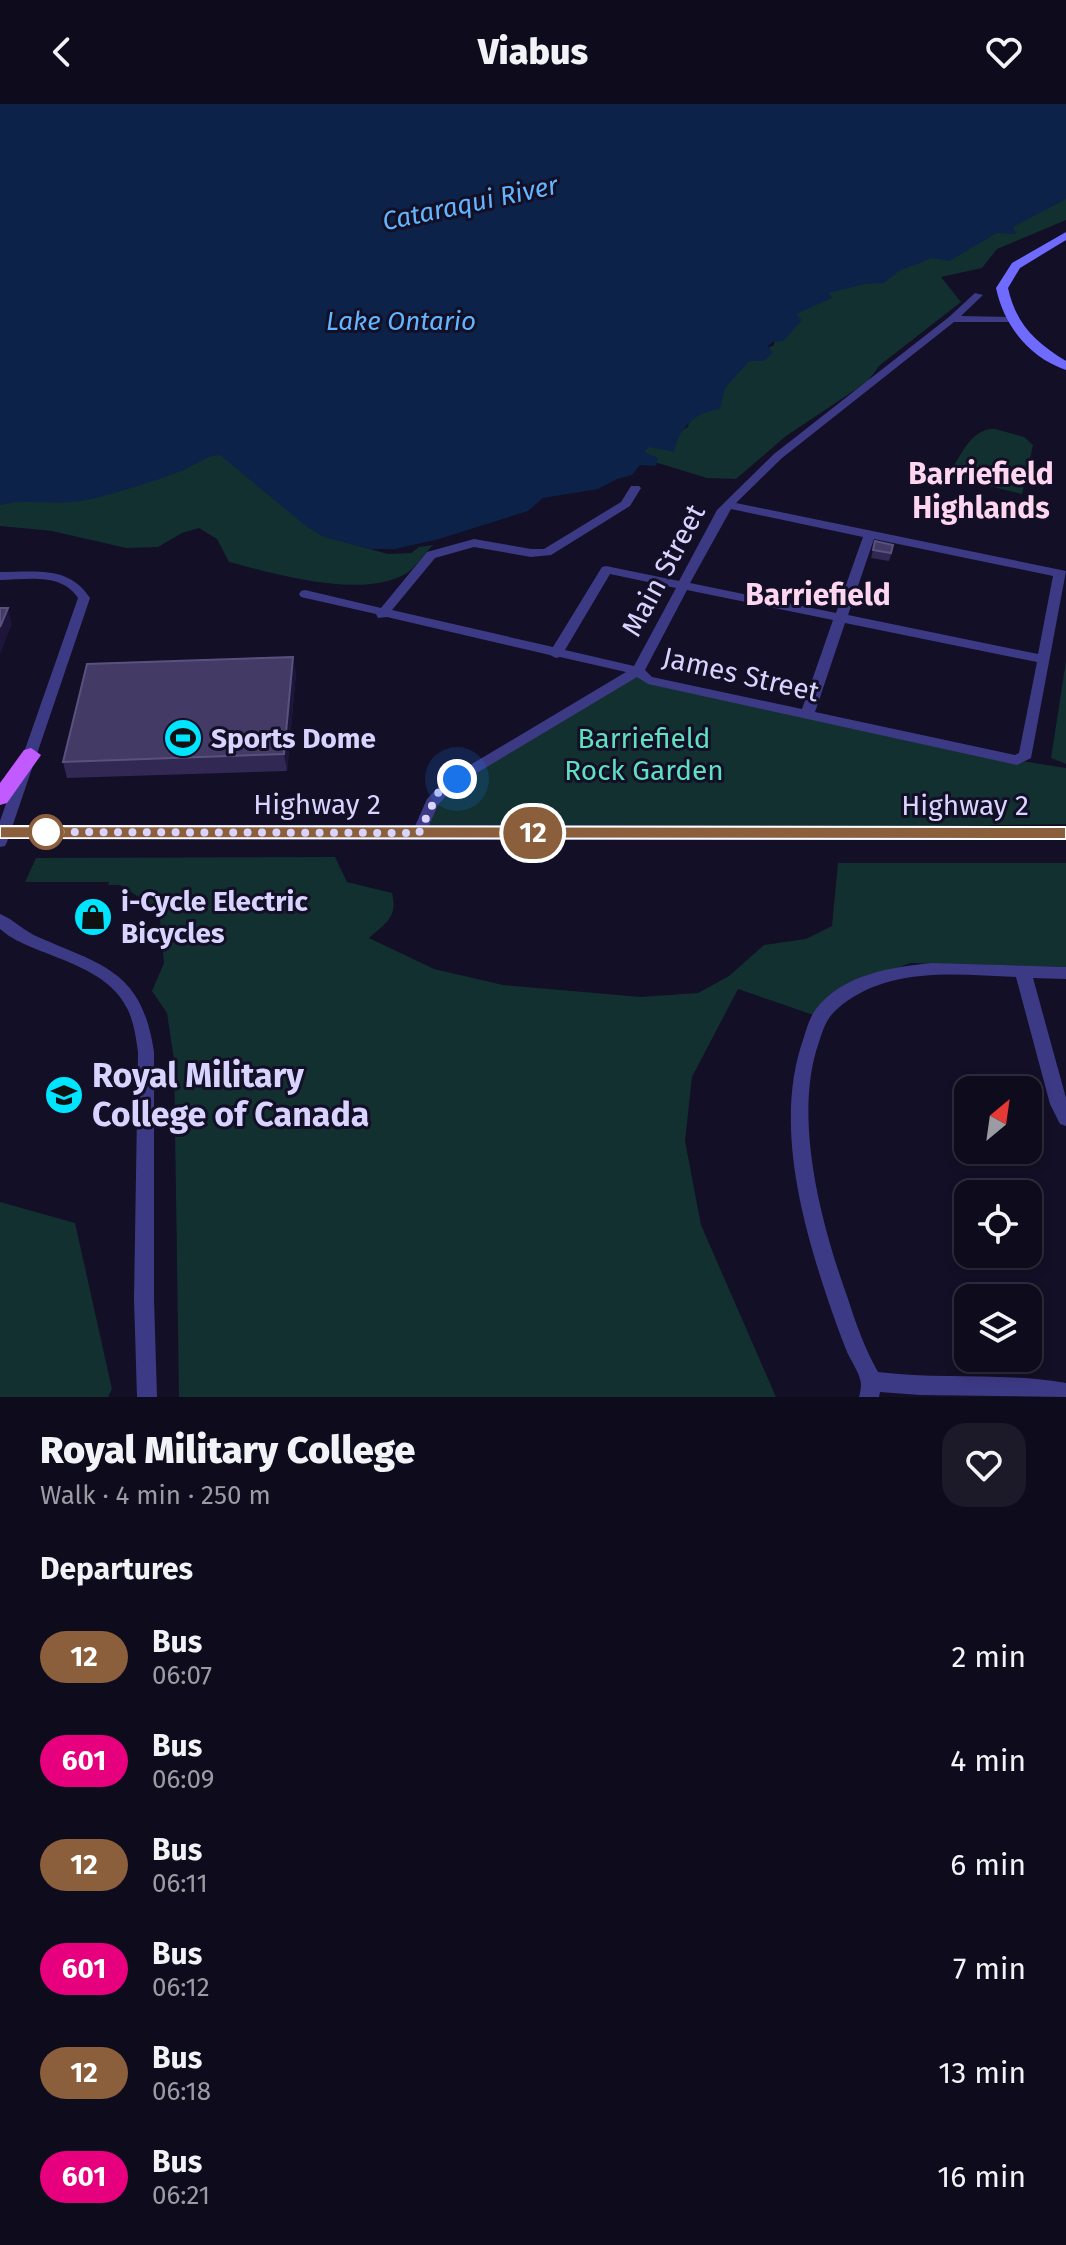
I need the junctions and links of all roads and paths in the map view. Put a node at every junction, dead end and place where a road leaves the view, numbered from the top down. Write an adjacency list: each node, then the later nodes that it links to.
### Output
1 (1066, 235): 4 (main road)
2 (978, 295): 3 (street, Main Street)
3 (952, 319): 4 (street); 7 (street, Main Street)
4 (1010, 320): 5 (main road)
5 (1066, 366)
6 (635, 488): 13 (street)
7 (728, 505): 8 (street); 11 (street, Main Street)
8 (870, 534): 9 (street); 14 (street)
9 (1063, 574): 16 (street)
10 (0, 576): 19 (street)
11 (683, 585): 14 (street); 15 (street); 17 (street, Main Street)
12 (305, 594): 13 (street, James Street)
13 (382, 615): 15 (street, James Street)
14 (840, 618): 16 (street); 18 (street)
15 (556, 654): 17 (street, James Street)
16 (1043, 659): 18 (street, James Street)
17 (638, 671): 18 (street, James Street); 21 (street, Main Street)
18 (807, 714)
19 (31, 755): 20 (main road); 23 (street)
20 (0, 798)
21 (419, 833): 22 (main road, Highway 2); 23 (main road, Highway 2)
22 (1066, 833)
23 (2, 835)
24 (1, 923): 30 (street)
25 (1023, 972): 26 (street); 27 (street); 28 (street)
26 (1066, 973)
27 (1066, 1119)
28 (871, 1389): 29 (street)
29 (1066, 1393)
30 (147, 1397)

